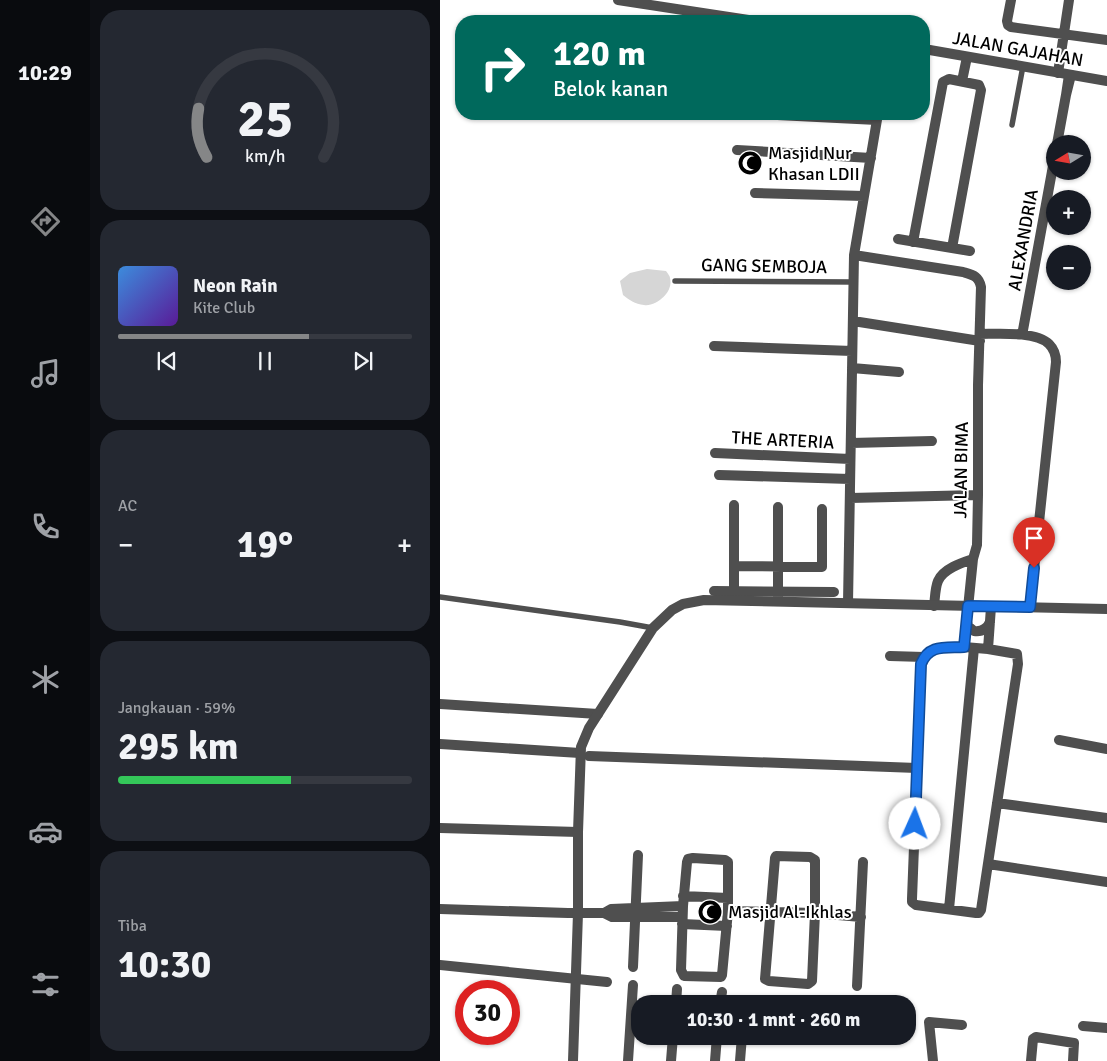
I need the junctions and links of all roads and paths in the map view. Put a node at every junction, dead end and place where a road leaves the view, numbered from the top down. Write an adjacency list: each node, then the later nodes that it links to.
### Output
1 (618, 0): 4 (street)
2 (1011, 0): 6 (street)
3 (1069, 0): 6 (street)
4 (663, 4): 5 (street)
5 (716, 15)
6 (1063, 35): 7 (street); 11 (street)
7 (1107, 40)
8 (930, 50): 9 (street, JALAN GAJAHAN)
9 (967, 57): 10 (street, JALAN GAJAHAN); 13 (street)
10 (1023, 66): 11 (street, JALAN GAJAHAN); 16 (lane)
11 (1058, 73): 12 (street, JALAN GAJAHAN)
12 (1070, 75): 14 (street, JALAN GAJAHAN); 17 (street)
13 (962, 81): 24 (street); 25 (street)
14 (1107, 81)
15 (877, 120): 19 (street)
16 (1012, 125)
17 (1059, 135)
18 (737, 150): 19 (street)
19 (871, 158): 22 (street)
20 (1050, 180): 31 (street, ALEXANDRIA)
21 (755, 193): 22 (street)
22 (864, 196): 27 (street)
23 (898, 239): 24 (street)
24 (913, 242): 25 (street)
25 (952, 248): 26 (street)
26 (970, 251)
27 (854, 255): 29 (street); 32 (street, JALAN BIMA)
28 (675, 281): 29 (lane, GANG SEMBOJA)
29 (853, 282): 30 (street)
30 (853, 321): 32 (street); 34 (street)
31 (1023, 330)
32 (980, 337): 43 (street, JALAN BIMA); 60 (street)
33 (714, 346): 34 (street)
34 (852, 351): 35 (street)
35 (852, 368): 36 (street); 38 (street)
36 (900, 372)
37 (932, 441): 38 (street)
38 (851, 443): 40 (street)
39 (715, 453): 40 (street, THE ARTERIA)
40 (850, 459): 42 (street)
41 (720, 475): 42 (street)
42 (850, 480): 44 (street)
43 (978, 495): 44 (street); 48 (street, JALAN BIMA)
44 (850, 498): 56 (street)
45 (734, 505): 49 (street)
46 (778, 508): 50 (street)
47 (822, 509): 50 (street)
48 (973, 560): 57 (street); 58 (street, JALAN BIMA)
49 (734, 566): 50 (street); 52 (street)
50 (778, 566): 55 (street)
51 (714, 591): 52 (street)
52 (734, 591): 55 (street)
53 (834, 592): 55 (street)
54 (440, 597): 64 (lane)
55 (778, 597): 56 (street); 64 (street)
56 (848, 603): 57 (street)
57 (934, 606): 58 (street)
58 (968, 606): 59 (street); 62 (street)
59 (991, 607): 60 (street); 63 (street)
60 (1030, 607): 61 (street)
61 (1107, 609)
62 (966, 618): 63 (street); 65 (street)
63 (990, 621): 66 (street)
64 (653, 628): 70 (street)
65 (969, 647): 66 (street); 68 (street); 87 (street)
66 (988, 649): 76 (street)
67 (890, 656): 68 (street)
68 (924, 657): 75 (street)
69 (440, 704): 70 (street)
70 (598, 714): 74 (street)
71 (1059, 740): 73 (street)
72 (440, 744): 74 (street)
73 (1107, 749)
74 (585, 754): 75 (street); 79 (street)
75 (917, 768): 87 (street)
76 (997, 802): 77 (street); 82 (street)
77 (1107, 818)
78 (440, 828): 79 (street)
79 (578, 832): 91 (street)
80 (638, 855): 89 (street)
81 (863, 862): 93 (street)
82 (988, 864): 83 (street); 87 (street)
83 (1107, 882)
84 (728, 898): 85 (street); 85 (street); 88 (street)
85 (683, 901): 89 (street); 94 (street)
86 (440, 909): 91 (street)
87 (949, 909)
88 (728, 911): 90 (street); 95 (street)
89 (635, 912): 91 (street); 94 (street); 97 (street)
90 (770, 912): 92 (street); 92 (street); 92 (street)
91 (578, 913): 98 (street)
92 (816, 913): 93 (street)
93 (861, 917): 101 (street)
94 (682, 920): 95 (street); 95 (street)
95 (727, 926)
96 (440, 965): 98 (street)
97 (633, 967)
98 (575, 978): 99 (street); 112 (street)
99 (607, 982)
100 (633, 985): 113 (street)
101 (857, 986)
102 (677, 989): 104 (street)
103 (722, 992): 105 (street)
104 (677, 995)
105 (722, 995)
106 (962, 1025): 117 (street)
107 (1083, 1026): 108 (street)
108 (1107, 1028)
109 (672, 1045): 114 (street)
110 (716, 1045): 115 (street)
111 (741, 1045): 116 (street)
112 (573, 1061)
113 (628, 1061)
114 (671, 1061)
115 (715, 1061)
116 (740, 1061)
117 (933, 1061)
118 (1030, 1061): 119 (street)
119 (1073, 1061)

